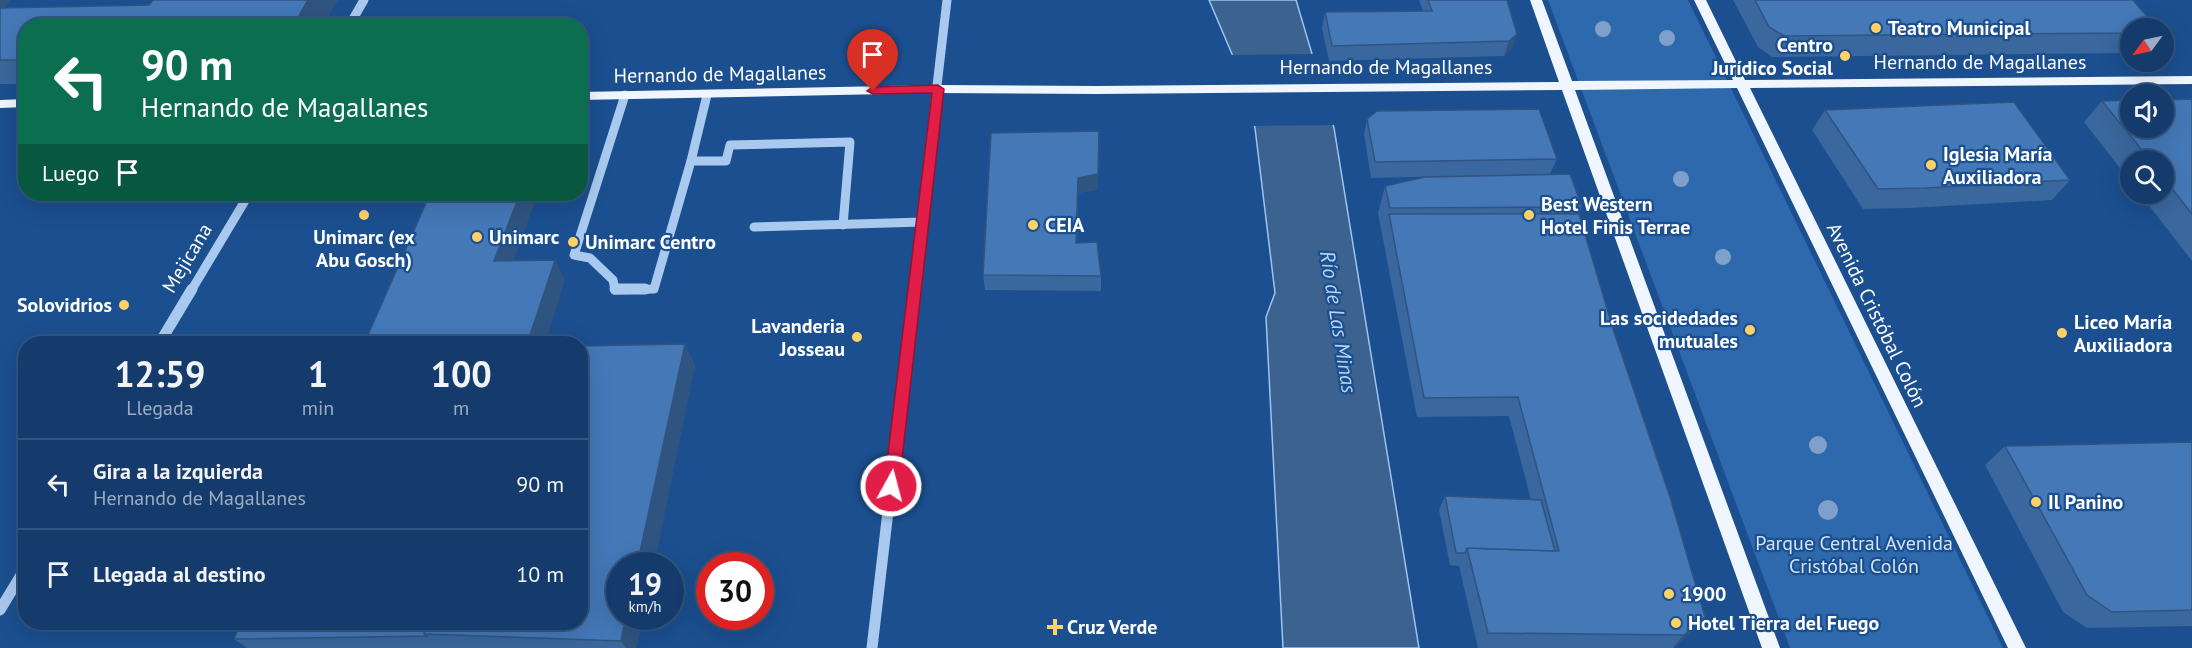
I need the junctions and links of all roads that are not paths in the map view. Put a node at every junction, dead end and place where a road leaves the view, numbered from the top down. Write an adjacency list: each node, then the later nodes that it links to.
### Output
1 (364, 0): 5 (street)
2 (947, 0): 9 (street)
3 (1536, 0): 8 (main road)
4 (1700, 0): 7 (main road, Avenida Cristóbal Colón)
5 (354, 18)
6 (2192, 80): 7 (main road, Hernando de Magallanes)
7 (1741, 84): 8 (main road, Hernando de Magallanes); 25 (main road, Avenida Cristóbal Colón)
8 (1569, 86): 9 (main road, Hernando de Magallanes); 24 (main road)
9 (938, 89): 11 (main road, Hernando de Magallanes); 17 (street)
10 (625, 95): 11 (main road, Hernando de Magallanes); 12 (main road, Hernando de Magallanes); 15 (street)
11 (707, 95): 15 (street)
12 (588, 96)
13 (18, 103): 14 (main road)
14 (0, 104)
15 (691, 161): 18 (street)
16 (245, 201): 20 (street, Mejicana)
17 (922, 222): 18 (street); 23 (street)
18 (843, 225): 19 (street)
19 (754, 227)
20 (164, 336)
21 (18, 580): 22 (street)
22 (0, 610)
23 (872, 648)
24 (1771, 648)
25 (2017, 648)

